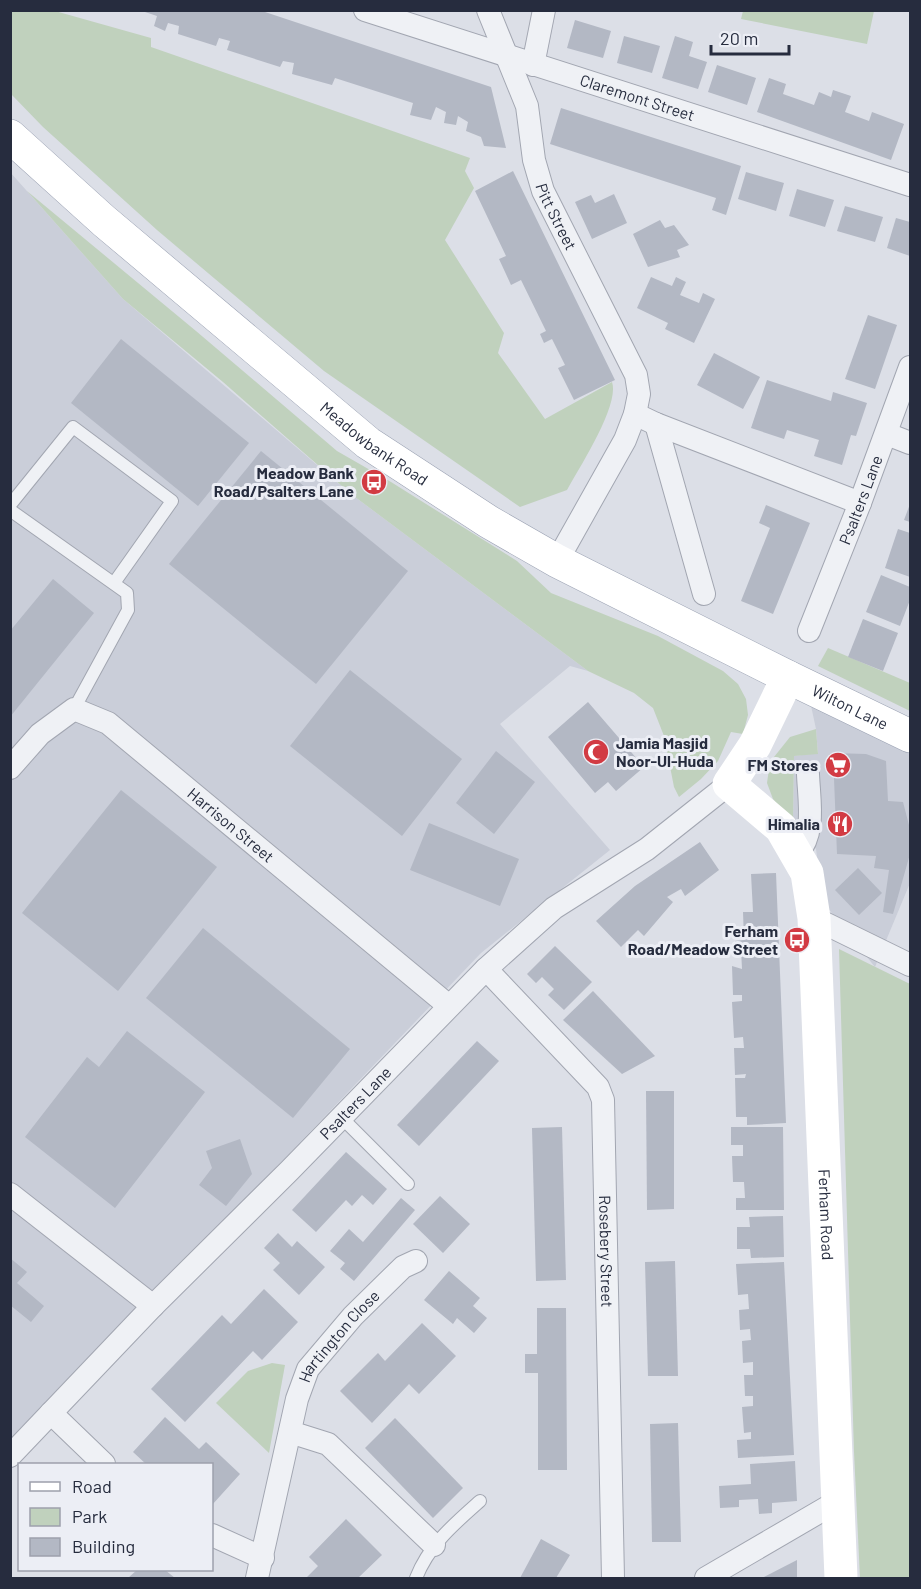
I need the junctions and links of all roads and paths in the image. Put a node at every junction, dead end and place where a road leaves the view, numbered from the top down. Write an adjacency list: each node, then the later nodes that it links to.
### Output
1 (365, 10): 4 (street, Claremont Street)
2 (488, 10): 4 (street, Pitt Street)
3 (544, 10): 5 (street)
4 (508, 57): 5 (street, Claremont Street); 9 (street, Pitt Street)
5 (533, 65): 7 (street, Claremont Street)
6 (10, 136): 15 (main road, Meadowbank Road)
7 (910, 185)
8 (910, 367): 10 (street, Psalters Lane)
9 (646, 419): 12 (street); 15 (street, Pitt Street); 17 (street, Pitt Street)
10 (886, 434): 11 (street); 12 (street, Psalters Lane)
11 (910, 443)
12 (860, 502): 18 (street, Psalters Lane)
13 (10, 505): 16 (lane)
14 (10, 510): 16 (lane)
15 (557, 561): 19 (main road, Meadowbank Road)
16 (114, 583): 20 (lane)
17 (704, 594)
18 (809, 631)
19 (788, 677): 21 (main road, Wilton Lane); 24 (main road)
20 (74, 709): 22 (street); 29 (street, Harrison Street)
21 (910, 736)
22 (10, 768)
23 (808, 774): 25 (street)
24 (729, 784): 25 (main road, Ferham Road); 28 (street, Psalters Lane)
25 (797, 854): 26 (main road, Ferham Road)
26 (814, 918): 27 (street); 40 (main road, Ferham Road)
27 (910, 965)
28 (486, 969): 29 (street, Psalters Lane); 45 (street, Rosebery Street)
29 (449, 1006): 30 (street, Psalters Lane)
30 (341, 1117): 31 (lane); 34 (street, Psalters Lane)
31 (408, 1184)
32 (10, 1194): 34 (street)
33 (416, 1261): 36 (street, Hartington Close)
34 (153, 1305): 35 (street, Psalters Lane)
35 (51, 1413): 37 (street, Psalters Lane); 38 (street)
36 (290, 1432): 42 (street); 43 (street, Hartington Close)
37 (10, 1456)
38 (103, 1463)
39 (480, 1501): 42 (lane)
40 (838, 1501): 46 (street); 47 (main road, Ferham Road)
41 (213, 1536): 43 (street, Hartington Close)
42 (434, 1545): 44 (lane)
43 (260, 1568)
44 (416, 1578)
45 (613, 1578)
46 (706, 1578)
47 (841, 1578)

